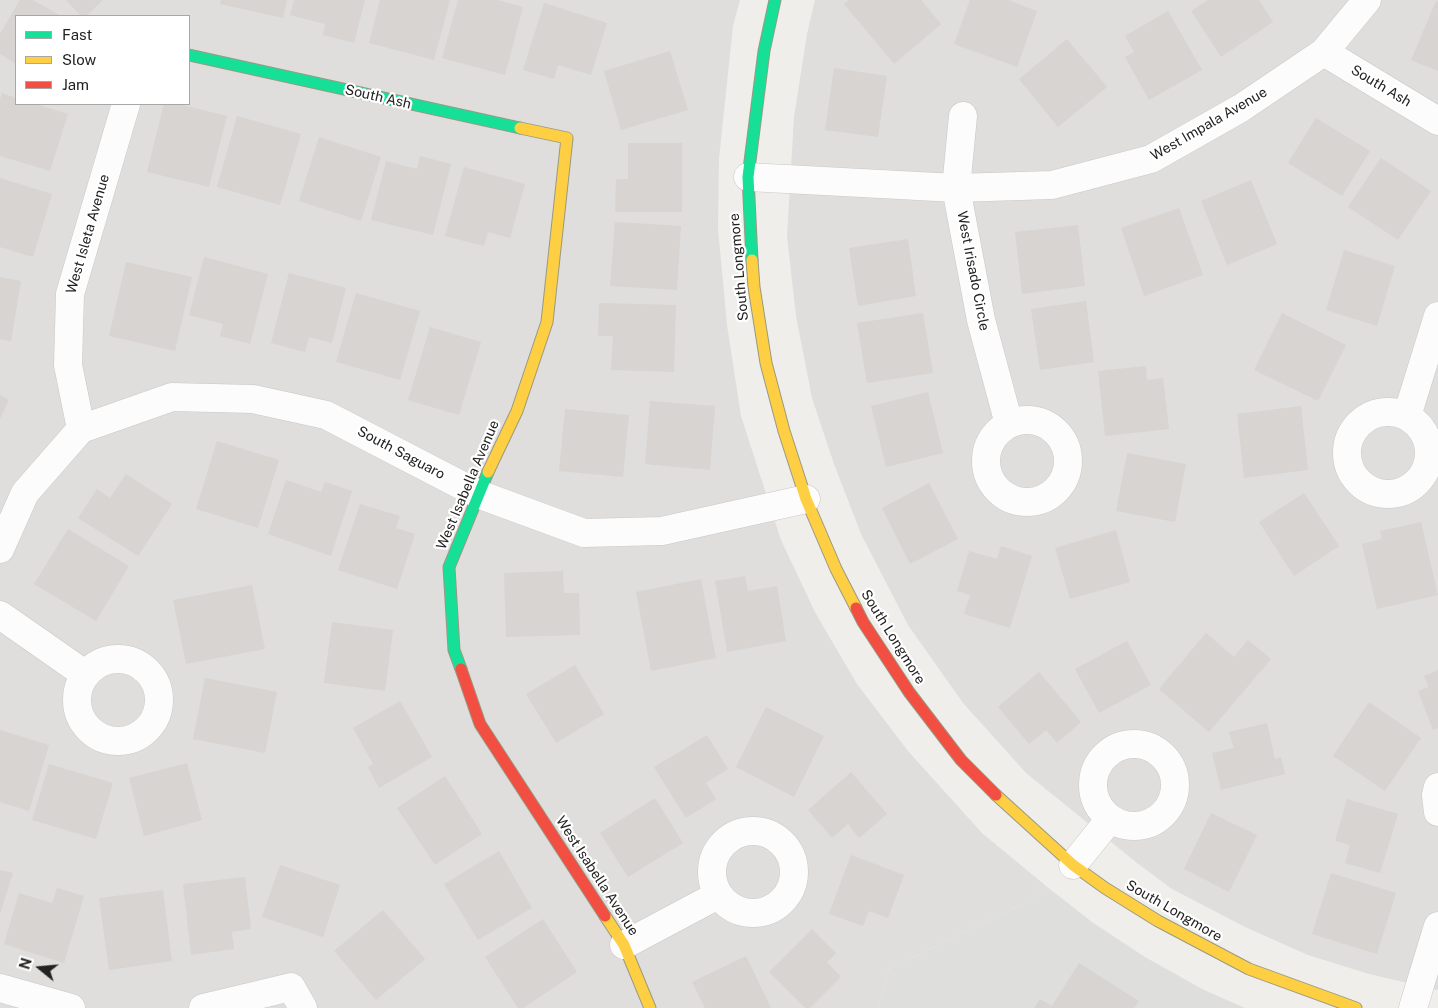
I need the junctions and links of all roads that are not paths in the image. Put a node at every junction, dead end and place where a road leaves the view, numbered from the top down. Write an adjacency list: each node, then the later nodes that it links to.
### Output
1 (775, 0): 9 (street, South Longmore)
2 (1367, 0): 3 (street, West Impala Avenue)
3 (1324, 52): 7 (street, South Ash); 10 (street, West Impala Avenue)
4 (190, 55): 8 (street, South Ash)
5 (126, 105): 14 (street, West Isleta Avenue)
6 (962, 116): 10 (street, West Irisado Circle)
7 (1438, 121)
8 (567, 138): 15 (street, West Isabella Avenue)
9 (748, 177): 10 (street, West Impala Avenue); 16 (street, South Longmore)
10 (956, 188): 13 (street, West Irisado Circle)
11 (1438, 316): 12 (street)
12 (1407, 416)
13 (1009, 424)
14 (81, 428): 15 (street, South Saguaro); 17 (street)
15 (478, 494): 16 (street, South Saguaro); 26 (street, West Isabella Avenue)
16 (806, 499): 23 (street, South Longmore)
17 (0, 548)
18 (0, 615): 19 (street)
19 (86, 674)
20 (1438, 787): 21 (street)
21 (1438, 812)
22 (1110, 818): 23 (street)
23 (1073, 865): 32 (street, South Longmore)
24 (718, 895): 26 (street)
25 (1438, 926): 33 (street)
26 (624, 945): 31 (street, West Isabella Avenue)
27 (0, 988): 28 (street)
28 (71, 1008)
29 (203, 1008): 30 (street)
30 (303, 1008)
31 (650, 1008)
32 (1356, 1008)
33 (1413, 1008)

